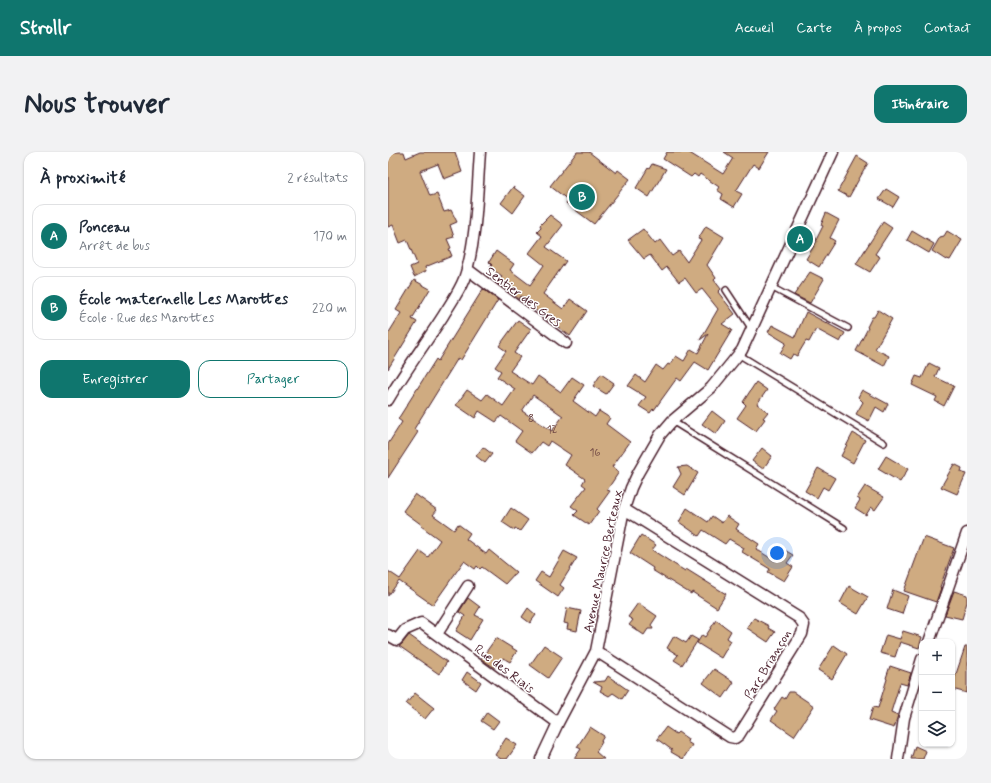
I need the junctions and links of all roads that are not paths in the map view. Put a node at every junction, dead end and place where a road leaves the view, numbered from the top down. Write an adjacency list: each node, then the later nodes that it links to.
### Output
1 (480, 152): 3 (street)
2 (833, 152): 4 (street, Avenue Maurice Berteaux)
3 (467, 269): 8 (street, Sentier des Gres); 10 (street)
4 (771, 288): 6 (lane); 7 (street, Avenue Maurice Berteaux)
5 (726, 290): 7 (lane)
6 (848, 328)
7 (752, 329): 9 (street, Avenue Maurice Berteaux)
8 (566, 343)
9 (738, 354): 11 (street, Avenue Maurice Berteaux); 12 (lane)
10 (389, 396)
11 (672, 421): 13 (street, Avenue Maurice Berteaux); 14 (lane)
12 (884, 443)
13 (624, 509): 20 (street, Avenue Maurice Berteaux); 20 (street, Parc Briançon)
14 (844, 528)
15 (967, 533): 19 (street)
16 (468, 586): 17 (street)
17 (437, 634): 18 (street, Rue des Riais); 22 (street, Rue des Riais)
18 (388, 635)
19 (929, 639)
20 (596, 651): 22 (street, Avenue Maurice Berteaux)
21 (919, 669): 24 (street)
22 (558, 723): 23 (street, Avenue Maurice Berteaux)
23 (541, 759)
24 (898, 759)

